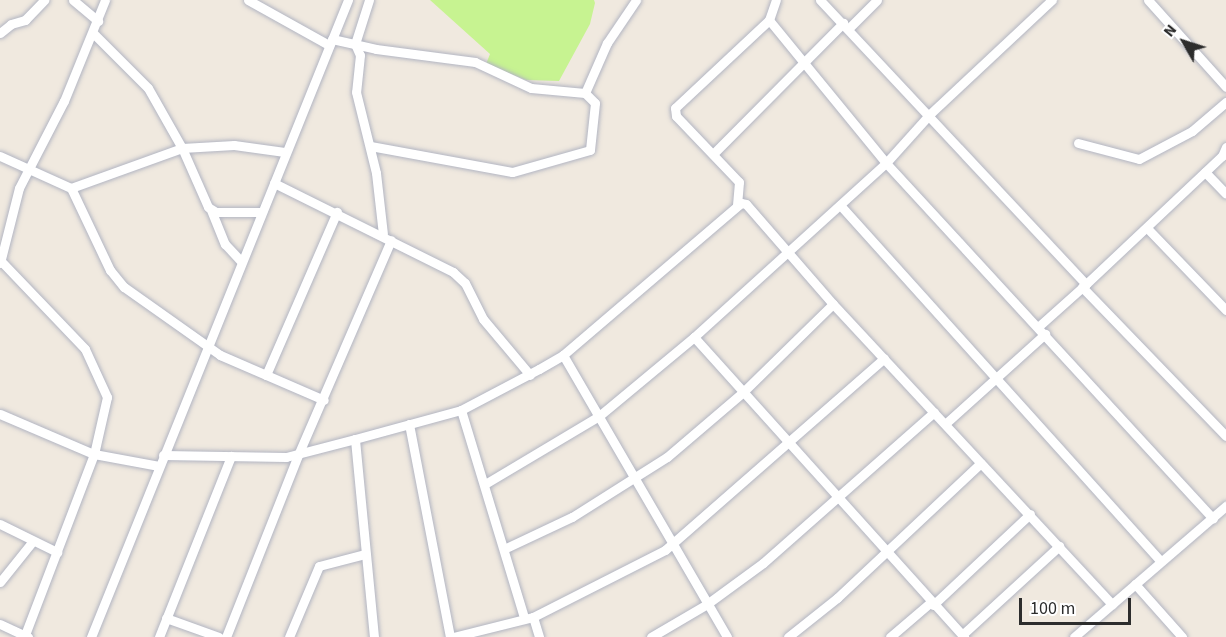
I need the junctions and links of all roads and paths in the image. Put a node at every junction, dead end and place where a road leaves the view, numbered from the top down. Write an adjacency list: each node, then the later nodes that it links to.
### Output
1 (44, 0): 16 (street)
2 (73, 0): 14 (street)
3 (105, 0): 14 (street)
4 (248, 0): 18 (street)
5 (348, 0): 18 (street)
6 (369, 0): 19 (street)
7 (636, 0): 22 (street)
8 (776, 0): 13 (street)
9 (877, 0): 15 (street)
10 (1053, 0): 24 (street)
11 (1148, 0): 21 (street)
12 (824, 1): 15 (street)
13 (769, 20): 20 (street); 30 (street)
14 (98, 21): 17 (street)
15 (845, 26): 20 (street); 24 (street)
16 (0, 33)
17 (94, 34): 28 (street); 33 (street)
18 (330, 42): 19 (street); 29 (street)
19 (355, 44): 22 (street); 26 (street)
20 (805, 61): 30 (street); 32 (street)
21 (1226, 87)
22 (585, 93): 26 (street)
23 (1226, 102): 25 (street)
24 (930, 114): 32 (street); 48 (street)
25 (1078, 143)
26 (370, 146): 44 (street)
27 (1226, 147): 34 (street)
28 (182, 148): 29 (street); 36 (street); 40 (street)
29 (285, 152): 35 (street)
30 (713, 154): 38 (street)
31 (0, 156): 33 (street)
32 (886, 163): 39 (street); 51 (street)
33 (32, 170): 36 (street); 46 (street)
34 (1204, 172): 37 (street); 43 (street)
35 (274, 183): 41 (street); 42 (street)
36 (71, 188): 53 (street)
37 (1226, 194)
38 (738, 205): 45 (street); 54 (street)
39 (840, 205): 45 (street); 58 (street)
40 (211, 210): 41 (street); 47 (street)
41 (261, 212): 47 (street)
42 (337, 212): 44 (street); 56 (street)
43 (1147, 228): 48 (street); 50 (street)
44 (387, 237): 57 (street); 60 (street)
45 (788, 253): 49 (street); 52 (street)
46 (0, 261): 70 (street)
47 (241, 261): 53 (street)
48 (1084, 286): 51 (street); 67 (street)
49 (833, 304): 55 (street); 59 (street)
50 (1226, 309)
51 (1042, 330): 58 (street); 81 (street)
52 (694, 338): 59 (street); 64 (street)
53 (206, 347): 56 (street); 71 (street)
54 (563, 355): 57 (street); 64 (street)
55 (884, 358): 62 (street); 69 (street)
56 (266, 375): 60 (street)
57 (530, 375): 61 (street)
58 (995, 379): 66 (street); 90 (street)
59 (742, 393): 69 (street); 76 (street)
60 (324, 400): 72 (street)
61 (461, 410): 65 (street); 77 (street)
62 (934, 412): 66 (street); 78 (street)
63 (0, 414): 70 (street)
64 (599, 416): 76 (street); 77 (street)
65 (409, 424): 68 (street); 108 (street)
66 (945, 424): 74 (street)
67 (1226, 436)
68 (355, 439): 72 (street); 89 (street)
69 (791, 443): 78 (street); 84 (street)
70 (94, 454): 75 (street); 87 (street)
71 (163, 455): 73 (street); 75 (street)
72 (298, 455): 73 (street); 105 (street)
73 (231, 456): 96 (street)
74 (981, 463): 80 (street); 88 (street)
75 (159, 466): 102 (street)
76 (635, 480): 84 (street); 86 (street)
77 (484, 484): 86 (street)
78 (838, 498): 88 (street); 93 (street)
79 (1226, 506): 81 (street)
80 (1030, 514): 85 (street); 94 (street)
81 (1213, 518): 90 (street)
82 (0, 524): 83 (street)
83 (32, 542): 87 (street); 91 (street)
84 (673, 544): 93 (street); 97 (street)
85 (1059, 546): 95 (street); 100 (street)
86 (506, 548): 97 (street)
87 (57, 552): 99 (street)
88 (886, 552): 94 (street); 112 (street)
89 (365, 554): 106 (street); 107 (street)
90 (1161, 561): 92 (street)
91 (0, 582)
92 (1135, 584): 95 (street); 114 (street)
93 (707, 604): 110 (street); 111 (street)
94 (932, 604): 100 (street); 113 (street)
95 (1112, 604): 101 (street)
96 (166, 618): 103 (street); 104 (street)
97 (529, 618): 108 (street); 109 (street)
98 (0, 624): 99 (street)
99 (25, 636)
100 (963, 636)
101 (1075, 636)
102 (91, 637)
103 (159, 637)
104 (219, 637)
105 (226, 637)
106 (289, 637)
107 (374, 637)
108 (452, 637)
109 (539, 637)
110 (651, 637)
111 (727, 637)
112 (788, 637)
113 (890, 637)
114 (1182, 637)

